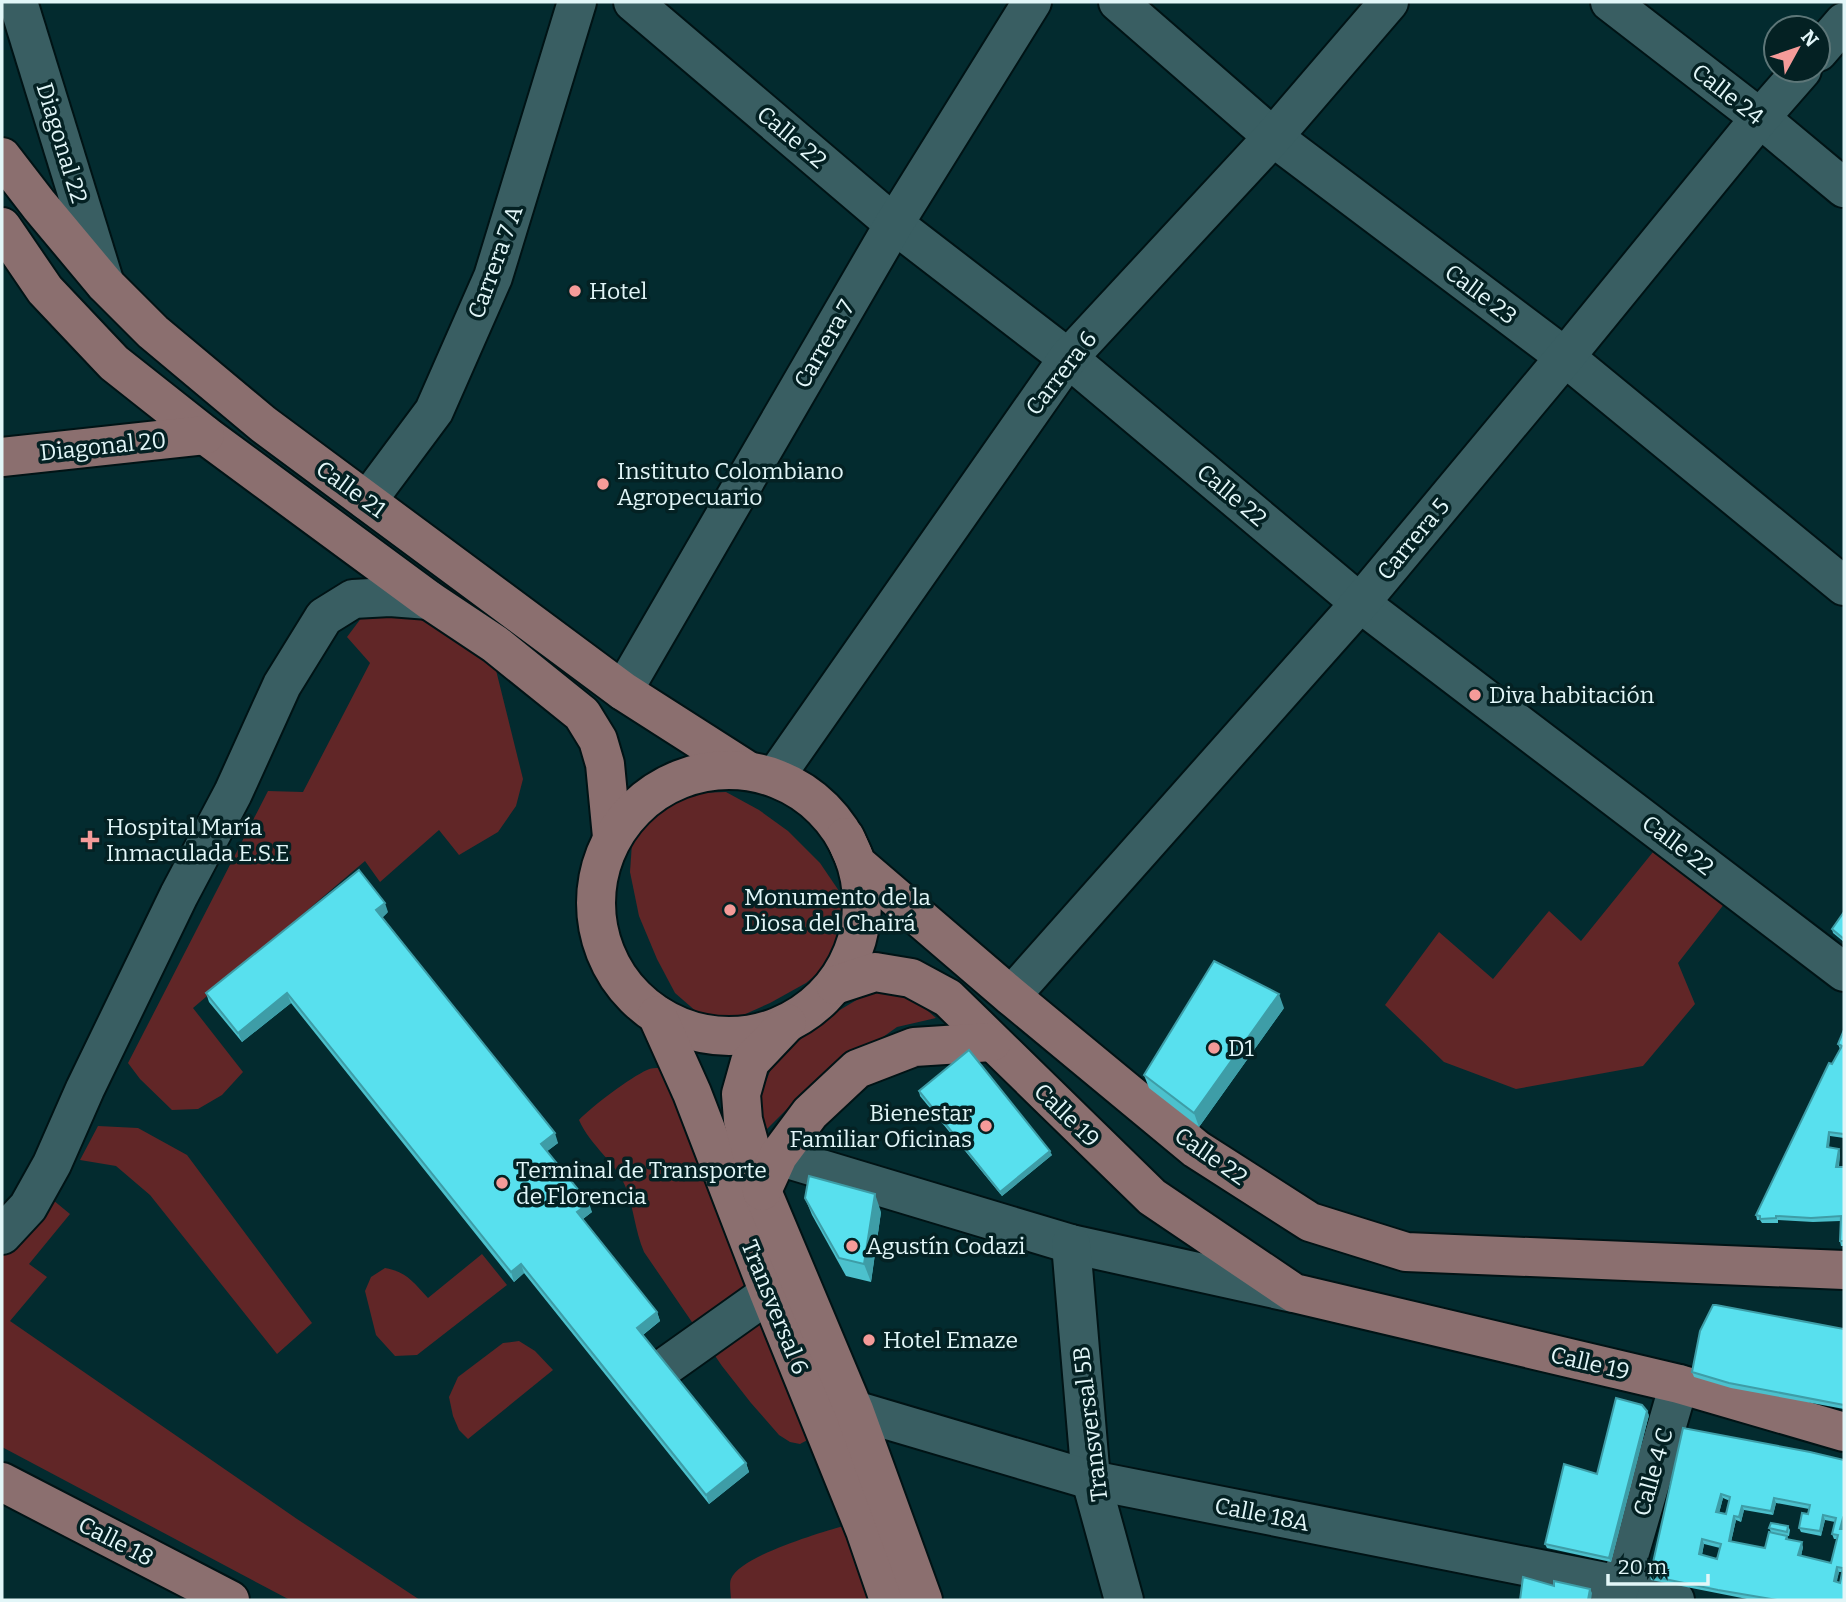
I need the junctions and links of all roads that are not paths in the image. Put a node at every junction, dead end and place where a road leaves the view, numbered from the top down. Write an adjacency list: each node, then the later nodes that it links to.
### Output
1 (18, 2): 17 (street, Diagonal 22)
2 (577, 2): 22 (street, Carrera 7 A)
3 (633, 2): 15 (street, Calle 22)
4 (1032, 2): 15 (street, Carrera 7)
5 (1118, 2): 12 (street, Calle 23)
6 (1389, 2): 12 (street, Carrera 6)
7 (1611, 2): 11 (street, Calle 24)
8 (1844, 22): 9 (street)
9 (1832, 36)
10 (1790, 84): 11 (street, Carrera 5)
11 (1760, 118): 14 (street, Calle 24); 18 (street, Carrera 5)
12 (1273, 137): 18 (street, Calle 23); 19 (street, Carrera 6)
13 (2, 157): 17 (main road, Calle 21)
14 (1844, 188)
15 (894, 224): 19 (street, Calle 22); 26 (street, Carrera 7)
16 (2, 227): 20 (main road, Calle 21)
17 (105, 284): 22 (main road, Calle 21)
18 (1565, 357): 23 (street, Calle 23); 25 (street, Carrera 5)
19 (1068, 358): 25 (street, Calle 22); 27 (street, Carrera 6)
20 (205, 435): 21 (main road, Diagonal 20); 24 (main road, Calle 21)
21 (2, 457)
22 (368, 501): 26 (main road, Calle 21)
23 (1844, 586)
24 (429, 600): 29 (main road, Calle 21); 38 (street)
25 (1360, 603): 30 (street, Calle 22); 32 (street, Carrera 5)
26 (623, 691): 27 (main road, Calle 21)
27 (760, 773): 28 (main road, Calle 21); 29 (main road, Calle 21)
28 (845, 836): 31 (main road, Calle 21); 32 (main road, Calle 22)
29 (612, 837): 33 (main road, Calle 21)
30 (1844, 972)
31 (835, 985): 34 (main road, Calle 21); 35 (main road, Calle 19)
32 (1010, 996): 40 (main road, Calle 22)
33 (657, 1015): 34 (main road, Calle 21); 41 (main road, Transversal 6)
34 (788, 1023): 37 (main road, Transversal 6)
35 (992, 1042): 36 (main road); 42 (main road, Calle 19)
36 (778, 1156): 37 (main road); 39 (street, Calle 19)
37 (762, 1191): 45 (main road, Transversal 6)
38 (2, 1235)
39 (1071, 1244): 42 (street, Calle 19); 47 (street, Transversal 5B)
40 (1844, 1270)
41 (769, 1293): 43 (street); 51 (main road, Transversal 6)
42 (1294, 1293): 44 (main road, Calle 19)
43 (665, 1367)
44 (1679, 1384): 46 (main road, Calle 19); 49 (street, Calle 4 C)
45 (854, 1410): 47 (street, Calle 18A); 52 (main road, Transversal 6)
46 (1844, 1432)
47 (1091, 1480): 49 (street, Calle 18A); 53 (street, Transversal 5B)
48 (2, 1482): 50 (main road, Calle 18)
49 (1618, 1593): 54 (street, Calle 18A)
50 (230, 1600)
51 (889, 1600)
52 (923, 1600)
53 (1124, 1600)
54 (1675, 1600)

